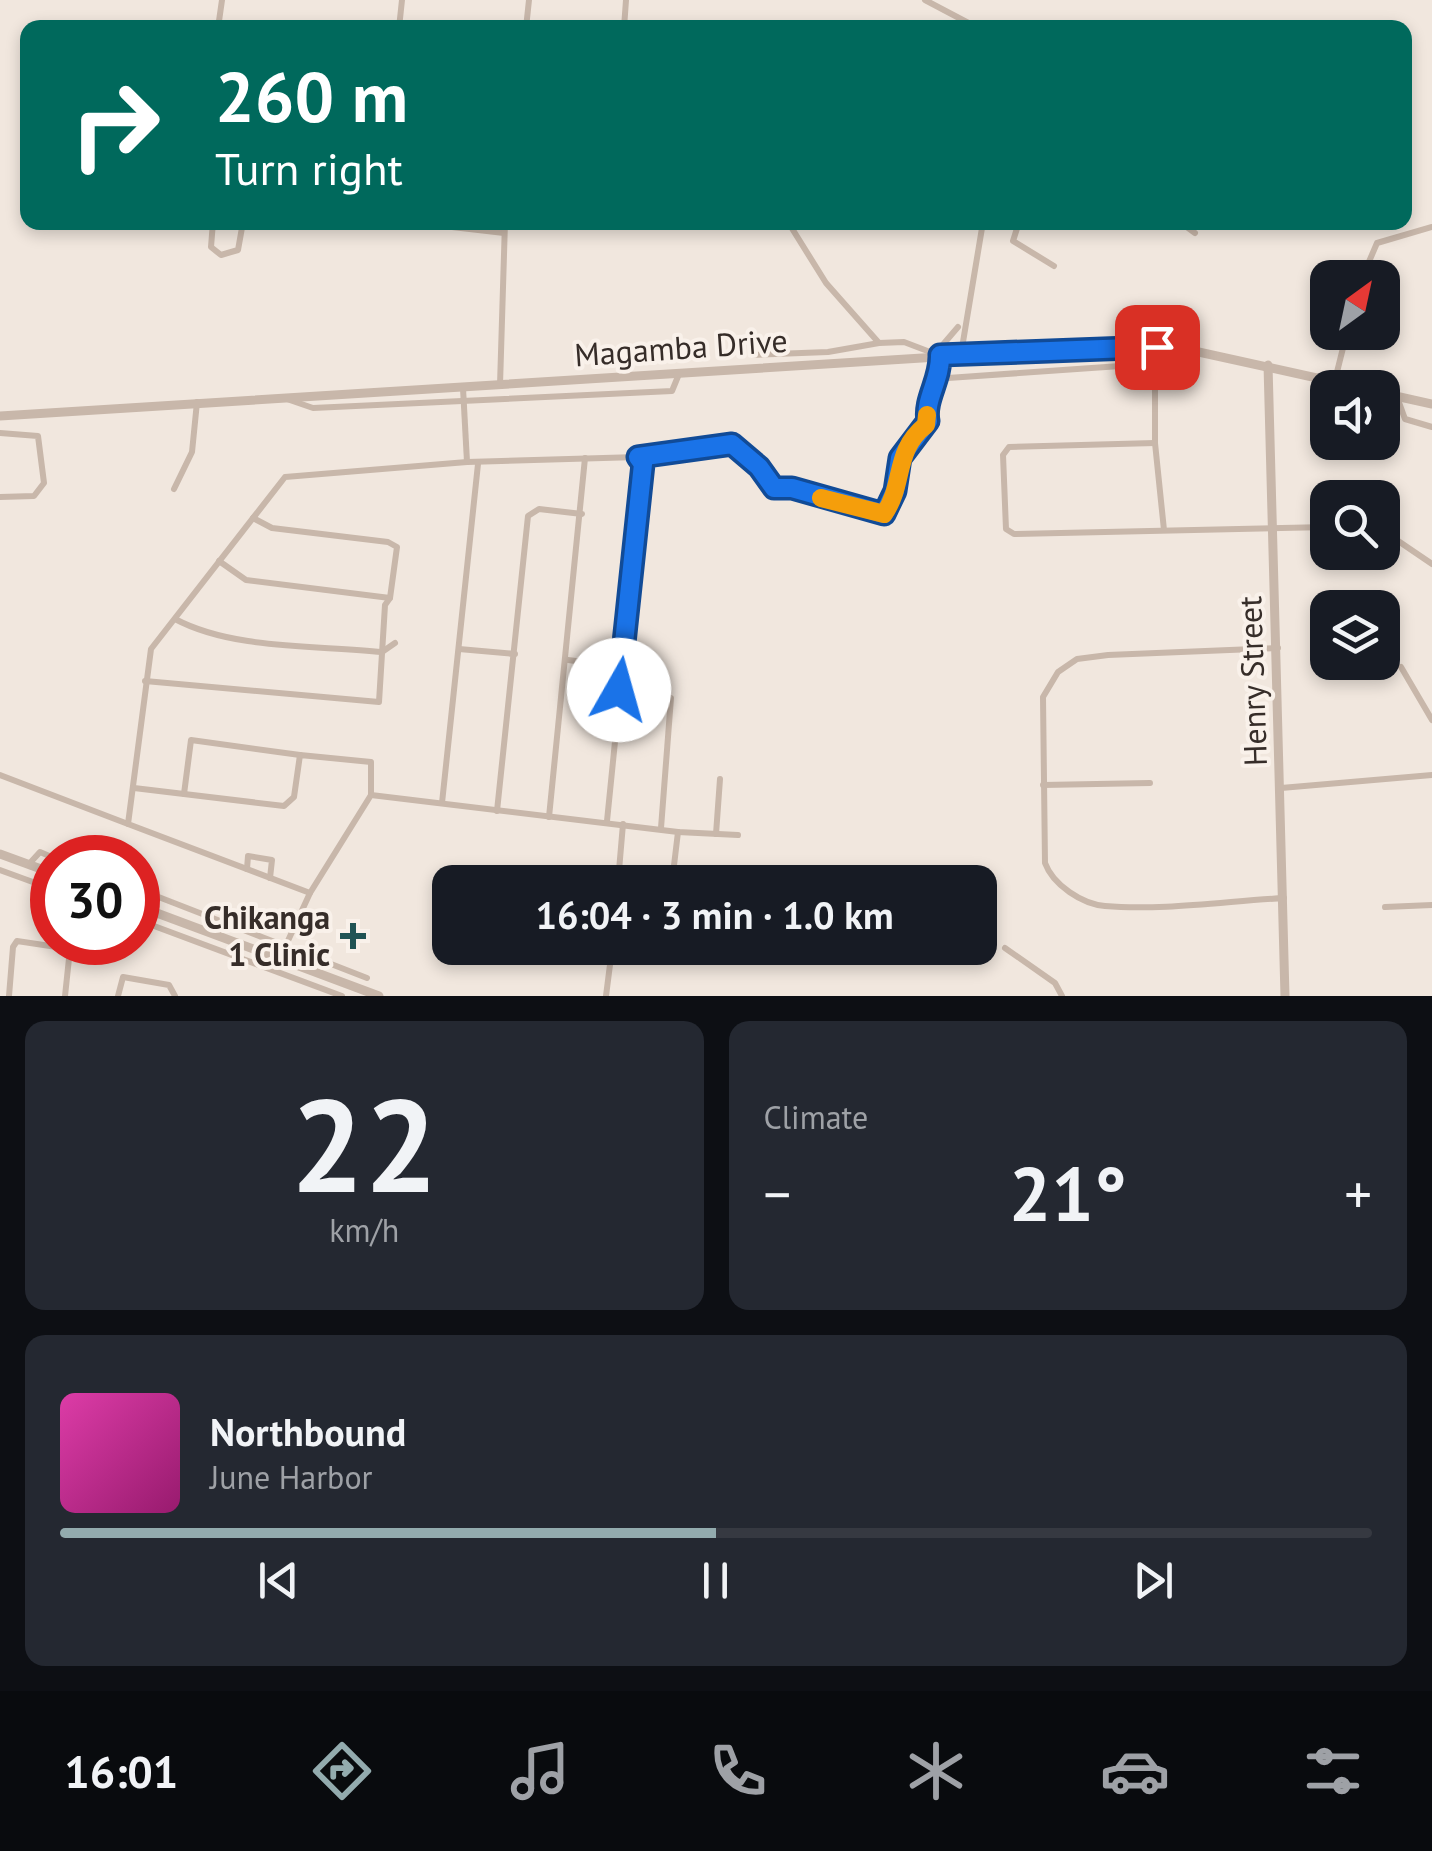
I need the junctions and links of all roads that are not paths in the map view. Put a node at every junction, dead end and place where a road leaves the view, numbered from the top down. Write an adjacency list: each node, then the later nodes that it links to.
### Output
1 (925, 0): 2 (street)
2 (963, 20)
3 (1432, 227): 14 (street)
4 (212, 230): 5 (street)
5 (242, 230)
6 (478, 230): 13 (street)
7 (504, 230): 13 (street)
8 (793, 230): 17 (street)
9 (982, 230): 18 (street)
10 (1016, 230): 15 (street)
11 (1192, 230): 12 (street)
12 (1195, 232)
13 (504, 233): 25 (street)
14 (1370, 260)
15 (1054, 266)
16 (958, 328): 19 (street)
17 (879, 344): 19 (street); 20 (street)
18 (961, 354): 19 (street, Magamba Drive); 21 (street, Magamba Drive)
19 (940, 355): 22 (street); 23 (street, Magamba Drive)
20 (752, 356)
21 (1268, 365): 24 (street, Magamba Drive); 46 (street, Henry Street)
22 (940, 370): 36 (street); 37 (street)
23 (680, 374): 25 (street, Magamba Drive); 30 (street)
24 (1310, 374)
25 (500, 386): 26 (street, Magamba Drive)
26 (464, 388): 27 (street, Magamba Drive); 30 (street)
27 (283, 397): 29 (street, Magamba Drive); 30 (street)
28 (1400, 397): 32 (street)
29 (197, 401): 33 (street, Magamba Drive); 41 (street)
30 (462, 403): 39 (street)
31 (1400, 403): 34 (street)
32 (1432, 404)
33 (0, 416)
34 (1432, 427)
35 (0, 434): 42 (street)
36 (1155, 443): 47 (street); 47 (street)
37 (638, 457): 38 (street); 59 (street)
38 (585, 458): 40 (street); 43 (street)
39 (467, 462): 40 (street); 44 (street)
40 (478, 464): 55 (street)
41 (174, 489)
42 (0, 496)
43 (582, 514): 57 (street); 58 (street)
44 (253, 518): 49 (street); 51 (street)
45 (1310, 528): 46 (street)
46 (1274, 529): 47 (street); 54 (street, Henry Street)
47 (1164, 530)
48 (1400, 542): 50 (street)
49 (220, 561): 51 (street); 52 (street)
50 (1432, 564)
51 (390, 598): 56 (street)
52 (175, 619): 56 (street); 61 (street)
53 (395, 642): 56 (street)
54 (1278, 648): 69 (street); 71 (street, Henry Street)
55 (459, 649): 57 (street); 74 (street)
56 (382, 652): 61 (street)
57 (514, 654): 75 (street)
58 (568, 660): 59 (street); 76 (street)
59 (622, 667): 62 (street)
60 (1401, 667): 63 (street)
61 (145, 682): 70 (street)
62 (619, 690): 77 (street); 80 (street)
63 (1432, 720)
64 (300, 755): 72 (street); 72 (street); 73 (street)
65 (0, 774): 78 (street)
66 (1432, 774): 71 (street)
67 (720, 779): 82 (street)
68 (1150, 783): 69 (street)
69 (1043, 785): 94 (street)
70 (134, 788): 72 (street); 78 (street)
71 (1282, 788): 94 (street, Henry Street)
72 (184, 794)
73 (372, 795): 74 (street); 92 (street)
74 (442, 803): 75 (street)
75 (497, 811): 76 (street)
76 (549, 817): 77 (street)
77 (607, 821): 79 (street)
78 (128, 824): 88 (street)
79 (623, 824): 80 (street); 86 (street)
80 (661, 828): 81 (street)
81 (678, 832): 82 (street); 87 (street)
82 (716, 834): 83 (street)
83 (738, 835)
84 (0, 854): 85 (street)
85 (30, 865)
86 (619, 865)
87 (674, 865)
88 (247, 869): 90 (street); 90 (street)
89 (0, 870): 91 (street)
90 (270, 878): 92 (street)
91 (30, 881)
92 (310, 894): 99 (street)
93 (160, 897): 99 (street)
94 (1285, 898): 112 (street, Henry Street)
95 (1432, 905): 96 (street)
96 (1385, 907)
97 (160, 914): 101 (street)
98 (160, 928): 108 (street)
99 (285, 944): 101 (street); 103 (street)
100 (1005, 948): 111 (street)
101 (280, 958): 109 (street)
102 (610, 965): 110 (street)
103 (367, 978)
104 (8, 996): 105 (street)
105 (66, 996)
106 (118, 996): 107 (street)
107 (175, 996)
108 (342, 996)
109 (378, 996)
110 (606, 996)
111 (1062, 996)
112 (1285, 996)

